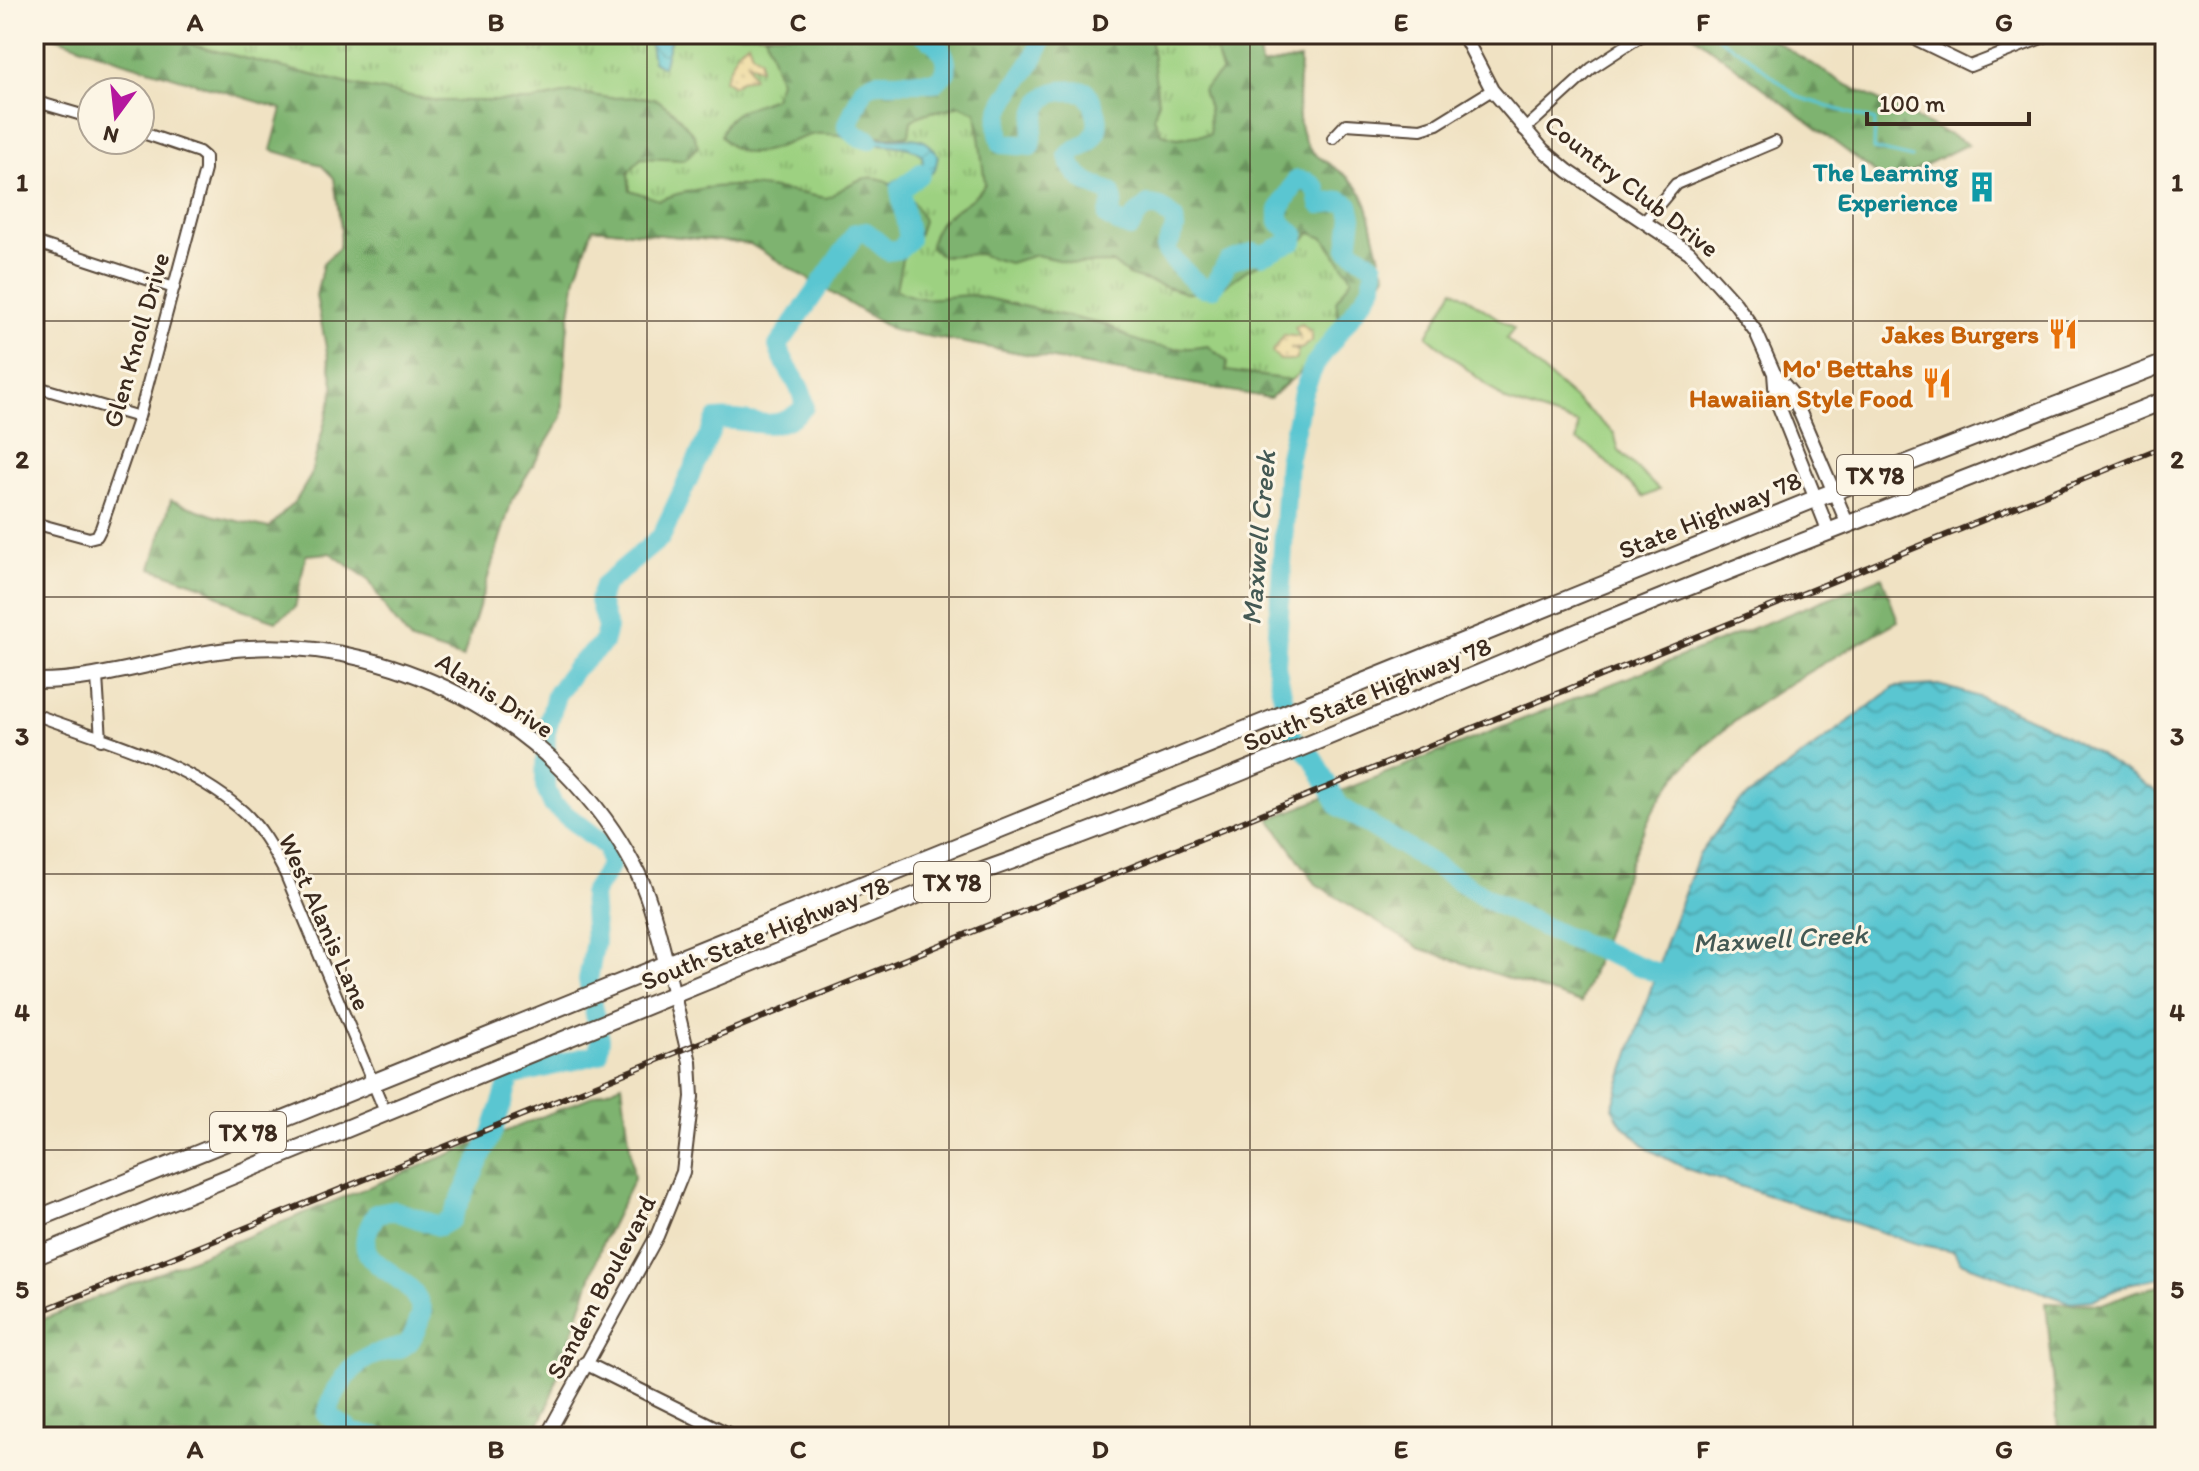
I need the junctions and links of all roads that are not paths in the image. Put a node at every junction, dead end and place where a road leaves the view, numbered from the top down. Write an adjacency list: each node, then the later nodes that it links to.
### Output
1 (1463, 34): 5 (street, Country Club Drive)
2 (1644, 34): 8 (street)
3 (1904, 34): 4 (street)
4 (2052, 34)
5 (1492, 90): 8 (street, Country Club Drive); 10 (street)
6 (34, 101): 7 (street)
7 (76, 113)
8 (1524, 130): 12 (street, Country Club Drive)
9 (156, 137): 14 (street, Glen Knoll Drive)
10 (1333, 138)
11 (1775, 142): 12 (street)
12 (1645, 221): 16 (street, Country Club Drive)
13 (34, 242): 14 (street)
14 (174, 288): 20 (street, Glen Knoll Drive)
15 (2165, 363): 24 (main road, State Highway 78 / TX 78)
16 (1774, 373): 21 (street, Country Club Drive); 22 (street, Country Club Drive)
17 (34, 386): 20 (street)
18 (2165, 389): 23 (main road)
19 (2165, 400): 23 (main road, TX 78)
20 (139, 417): 26 (street, Glen Knoll Drive)
21 (1803, 418): 22 (street); 24 (street, Country Club Drive)
22 (1786, 424): 25 (street, Country Club Drive)
23 (2095, 428): 27 (main road, TX 78)
24 (1834, 491): 25 (main road, State Highway 78 / TX 78); 27 (street, Country Club Drive)
25 (1815, 499): 28 (street, Country Club Drive); 29 (main road, State Highway 78 / TX 78)
26 (34, 523)
27 (1848, 525): 28 (main road, TX 78)
28 (1829, 532): 35 (main road, South State Highway 78 / TX 78)
29 (1587, 591): 34 (main road, South State Highway 78 / TX 78)
30 (97, 677): 31 (main road, Alanis Drive); 33 (street); 34 (main road, Alanis Drive)
31 (34, 681)
32 (34, 714): 33 (street, West Alanis Lane)
33 (101, 740): 36 (street, West Alanis Lane)
34 (667, 966): 35 (street, Sanden Boulevard); 36 (main road, South State Highway 78 / TX 78)
35 (675, 996): 37 (main road, South State Highway 78 / TX 78); 40 (street, Sanden Boulevard)
36 (371, 1082): 37 (street, West Alanis Lane); 38 (main road, South State Highway 78 / TX 78)
37 (386, 1114): 39 (main road, South State Highway 78 / TX 78)
38 (34, 1220)
39 (34, 1257)
40 (585, 1363): 41 (street, Sanden Boulevard); 42 (street)
41 (546, 1437)
42 (734, 1437)

